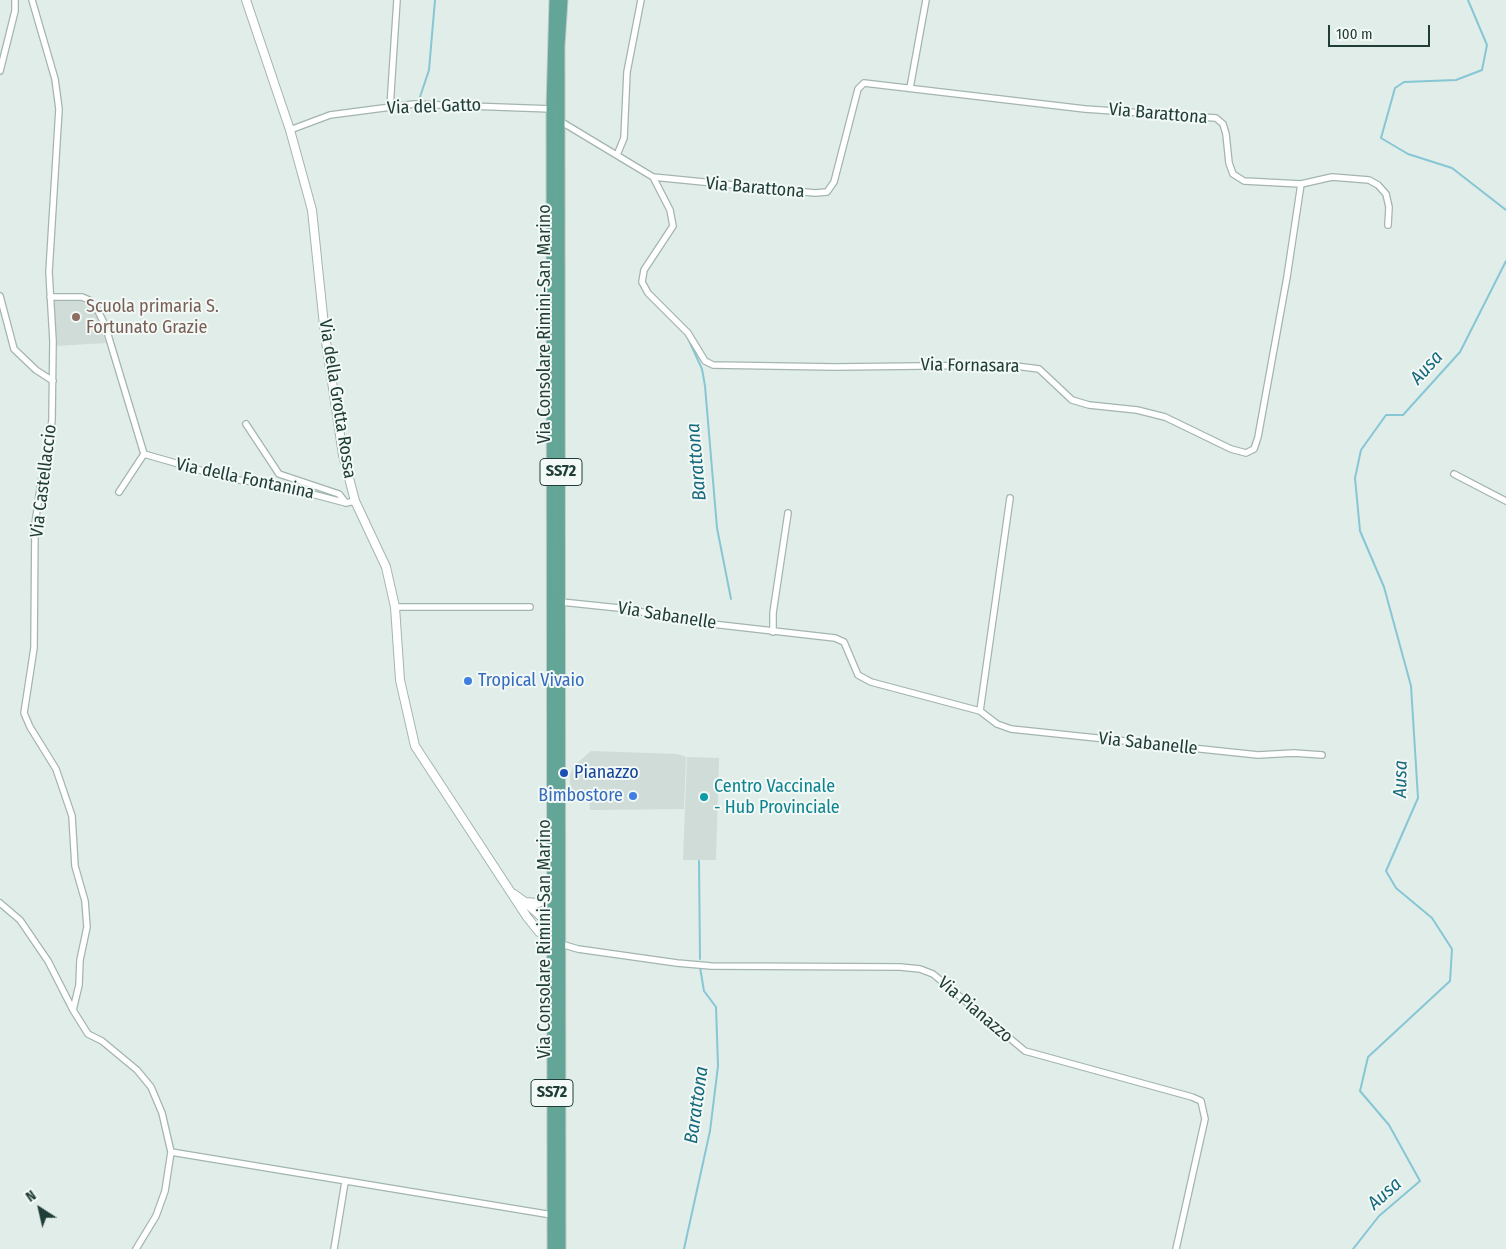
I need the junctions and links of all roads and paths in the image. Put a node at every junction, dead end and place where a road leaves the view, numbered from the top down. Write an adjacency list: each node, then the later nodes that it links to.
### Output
1 (15, 0): 9 (street)
2 (32, 0): 20 (street, Via Castellaccio)
3 (246, 0): 14 (street, Via della Grotta Rossa)
4 (397, 0): 11 (street)
5 (554, 0): 12 (main road, Via Consolare Rimini-San Marino / SS72)
6 (563, 0): 13 (main road, Via Consolare Rimini-San Marino / SS72)
7 (641, 0): 15 (street)
8 (926, 0): 10 (street)
9 (0, 71)
10 (910, 88): 16 (street, Via Barattona); 17 (street, Via Barattona)
11 (390, 107): 12 (street, Via del Gatto); 14 (street, Via del Gatto)
12 (550, 108): 13 (street); 37 (main road, Via Consolare Rimini-San Marino / SS72)
13 (561, 122): 15 (street, Via Barattona); 31 (main road, Via Consolare Rimini-San Marino / SS72)
14 (290, 130): 27 (street, Via della Grotta Rossa)
15 (617, 154): 16 (street, Via Barattona)
16 (653, 176): 17 (street, Via Fornasara)
17 (1300, 184): 18 (street, Via Barattona)
18 (1388, 225)
19 (0, 296): 21 (street)
20 (50, 297): 21 (street, Via Castellaccio); 23 (street)
21 (52, 381): 43 (street, Via Castellaccio)
22 (246, 424): 29 (street, Via della Fontanina)
23 (144, 454): 25 (street); 29 (street, Via della Fontanina)
24 (1454, 474): 28 (street)
25 (119, 492)
26 (1010, 498): 35 (street)
27 (355, 501): 29 (street, Via della Fontanina); 32 (street, Via della Grotta Rossa)
28 (1506, 502)
29 (346, 503)
30 (788, 513): 34 (street)
31 (561, 602): 34 (street, Via Sabanelle); 42 (main road, Via Consolare Rimini-San Marino / SS72)
32 (395, 606): 33 (street); 38 (street, Via della Grotta Rossa)
33 (530, 607)
34 (773, 632): 35 (street, Via Sabanelle)
35 (980, 711): 36 (street, Via Sabanelle)
36 (1322, 755)
37 (552, 885): 39 (street); 41 (main road, Via Consolare Rimini-San Marino / SS72)
38 (510, 891): 39 (street, Via della Grotta Rossa); 41 (street, Via della Grotta Rossa)
39 (525, 902): 41 (street, Via della Grotta Rossa)
40 (0, 903): 43 (street)
41 (552, 936): 42 (street); 46 (main road, Via Consolare Rimini-San Marino / SS72)
42 (561, 944): 50 (main road, Via Consolare Rimini-San Marino / SS72); 51 (street, Via Pianazzo)
43 (73, 1010): 44 (street)
44 (171, 1152): 45 (street); 47 (street)
45 (345, 1182): 46 (street); 48 (street)
46 (552, 1215): 49 (main road, Via Consolare Rimini-San Marino / SS72)
47 (136, 1249)
48 (334, 1249)
49 (552, 1249)
50 (561, 1249)
51 (1176, 1249)

